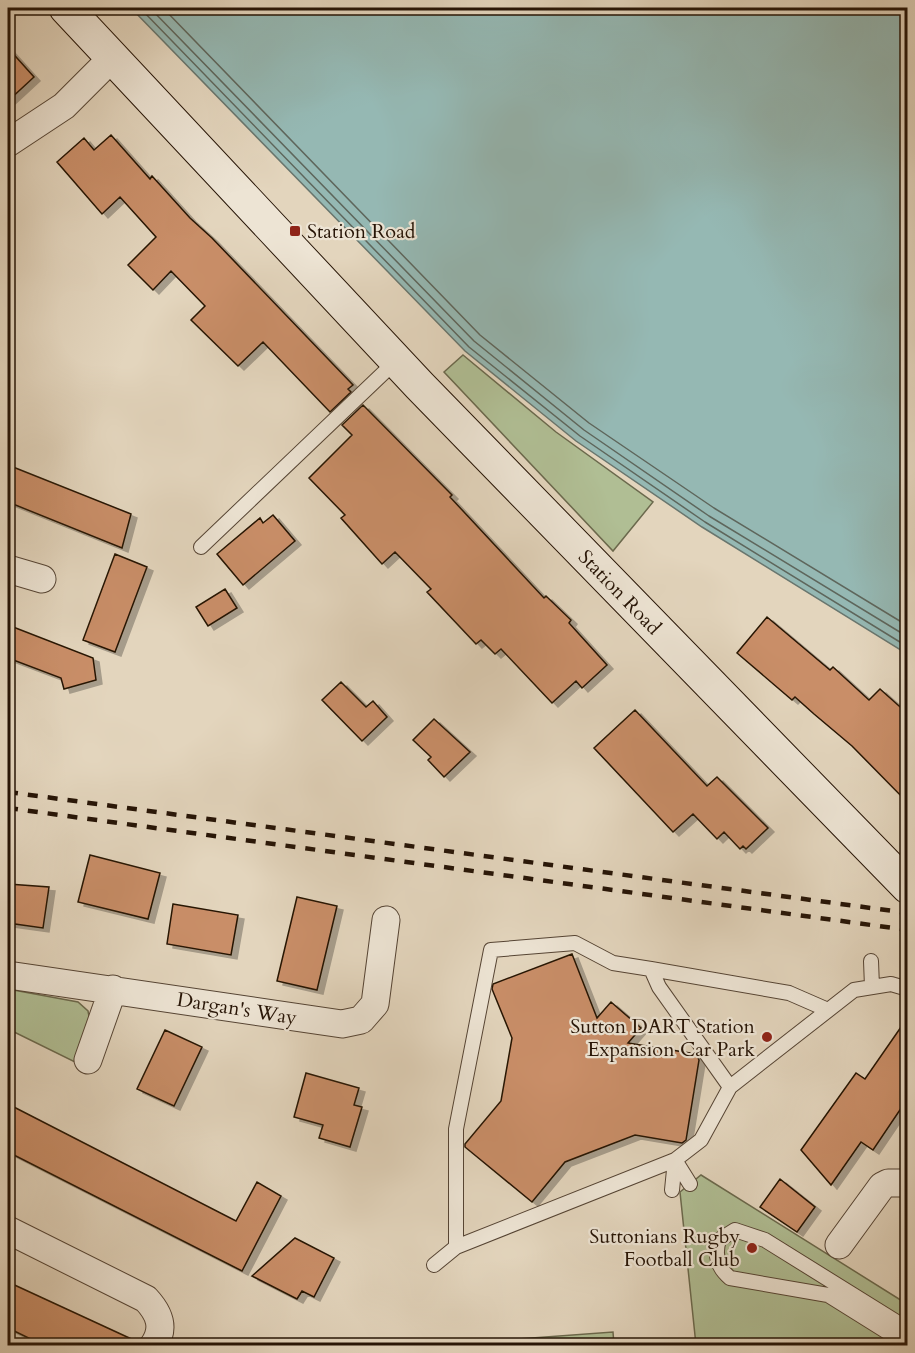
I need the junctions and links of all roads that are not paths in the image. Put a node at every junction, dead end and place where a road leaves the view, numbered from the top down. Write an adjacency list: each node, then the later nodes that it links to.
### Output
1 (66, 8): 2 (main road, Station Road)
2 (111, 59): 3 (street); 4 (main road, Station Road)
3 (8, 143)
4 (396, 361): 5 (lane); 8 (main road, Station Road)
5 (201, 547)
6 (8, 568): 7 (street)
7 (42, 579)
8 (908, 887)
9 (386, 920): 14 (street, Dargan's Way)
10 (871, 961): 13 (lane)
11 (651, 969): 16 (lane); 18 (lane); 25 (lane)
12 (8, 975): 14 (street, Dargan's Way)
13 (872, 987): 15 (lane); 16 (lane)
14 (113, 989): 17 (street)
15 (908, 989)
16 (828, 1010): 18 (lane)
17 (88, 1060)
18 (730, 1088): 19 (lane)
19 (675, 1160): 21 (lane); 22 (lane); 25 (lane)
20 (908, 1183): 24 (street)
21 (690, 1184)
22 (672, 1190)
23 (8, 1230): 29 (street)
24 (838, 1245)
25 (456, 1247): 26 (lane)
26 (434, 1265)
27 (908, 1329): 28 (lane)
28 (908, 1345)
29 (153, 1346)

